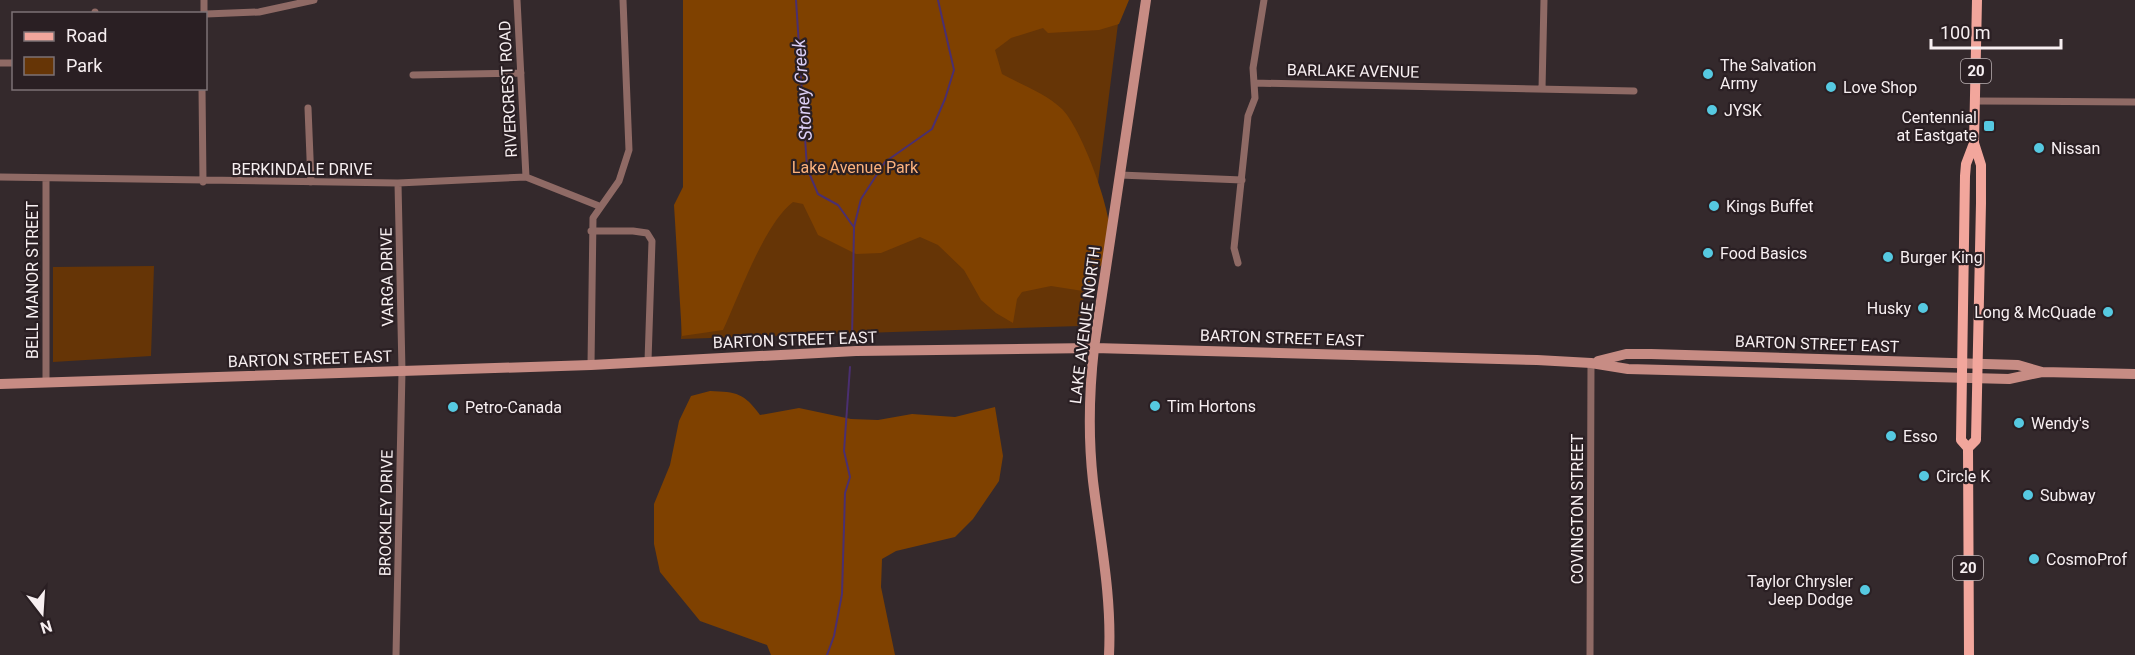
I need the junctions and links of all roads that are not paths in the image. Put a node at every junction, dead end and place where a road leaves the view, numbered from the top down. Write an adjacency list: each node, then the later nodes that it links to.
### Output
1 (315, 0): 8 (street)
2 (517, 0): 9 (street, RIVERCREST ROAD)
3 (623, 0): 27 (street)
4 (1146, 0): 19 (main road, LAKE AVENUE NORTH)
5 (1264, 0): 11 (street)
6 (1544, 0): 12 (street)
7 (1977, 0): 15 (main road, 20)
8 (207, 14)
9 (520, 73): 10 (street); 21 (street, RIVERCREST ROAD)
10 (412, 75)
11 (1254, 83): 12 (street, BARLAKE AVENUE); 23 (street)
12 (1542, 89): 14 (street, BARLAKE AVENUE)
13 (202, 90): 24 (street)
14 (1634, 91)
15 (1976, 100): 16 (street); 18 (main road, 20)
16 (2135, 102)
17 (308, 108): 25 (street)
18 (1974, 143): 34 (main road, 20); 35 (main road, 20)
19 (1120, 176): 23 (street); 30 (main road, LAKE AVENUE NORTH)
20 (0, 177): 22 (street, BERKINDALE DRIVE)
21 (526, 177): 26 (street, BERKINDALE DRIVE); 27 (street, BERKINDALE DRIVE)
22 (45, 178): 24 (street, BERKINDALE DRIVE); 43 (street, BELL MANOR STREET)
23 (1242, 180): 29 (street)
24 (203, 182): 25 (street, BERKINDALE DRIVE)
25 (311, 182): 26 (street, BERKINDALE DRIVE)
26 (398, 183): 37 (street, VARGA DRIVE)
27 (599, 206): 28 (street)
28 (591, 231): 32 (street); 36 (street)
29 (1238, 263)
30 (1094, 348): 32 (main road, BARTON STREET EAST); 33 (main road, BARTON STREET EAST); 47 (main road, LAKE AVENUE NORTH)
31 (1841, 360): 33 (main road, BARTON STREET EAST); 34 (main road, BARTON STREET EAST); 40 (main road)
32 (648, 361): 36 (main road, BARTON STREET EAST)
33 (1592, 363): 40 (main road, BARTON STREET EAST); 48 (street, COVINGTON STREET)
34 (1962, 363): 35 (main road, BARTON STREET EAST); 41 (main road, 20)
35 (1977, 363): 38 (main road, BARTON STREET EAST); 42 (main road, 20)
36 (591, 365): 37 (main road, BARTON STREET EAST)
37 (402, 371): 43 (main road, BARTON STREET EAST); 46 (street, BROCKLEY DRIVE)
38 (2042, 372): 39 (main road, BARTON STREET EAST); 42 (main road, BARTON STREET EAST)
39 (2135, 374)
40 (1840, 375): 41 (main road, BARTON STREET EAST)
41 (1962, 378): 42 (main road, BARTON STREET EAST); 45 (main road, 20)
42 (1977, 378): 45 (main road, 20)
43 (46, 381): 44 (main road, BARTON STREET EAST)
44 (0, 384)
45 (1968, 448): 49 (main road, 20)
46 (396, 655)
47 (1109, 655)
48 (1590, 655)
49 (1969, 655)

